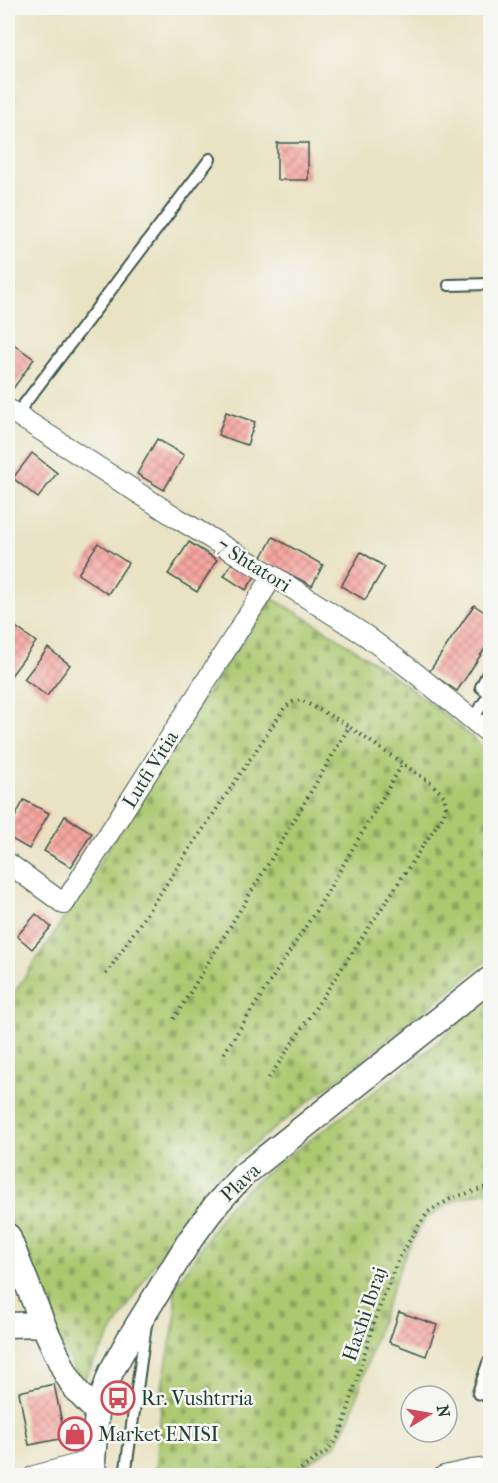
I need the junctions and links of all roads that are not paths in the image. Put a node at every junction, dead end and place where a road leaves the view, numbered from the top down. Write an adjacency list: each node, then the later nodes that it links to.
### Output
1 (210, 159): 4 (lane)
2 (490, 284): 3 (lane)
3 (449, 285)
4 (12, 412): 5 (street, 7 Shtatori)
5 (273, 576): 8 (street, 7 Shtatori); 10 (street, Lutfi Vitia)
6 (490, 669): 7 (lane)
7 (490, 694): 8 (lane)
8 (472, 719): 9 (street, 7 Shtatori)
9 (490, 734)
10 (8, 862)
11 (490, 979): 13 (street, Plava)
12 (8, 1236): 14 (street)
13 (149, 1306): 18 (street, Plava); 22 (lane)
14 (43, 1324): 15 (street); 18 (street)
15 (8, 1325)
16 (490, 1363): 17 (lane)
17 (490, 1397)
18 (97, 1412): 19 (street, Plava)
19 (94, 1468): 21 (street)
20 (490, 1468): 23 (street)
21 (34, 1476)
22 (125, 1476)
23 (444, 1476)

